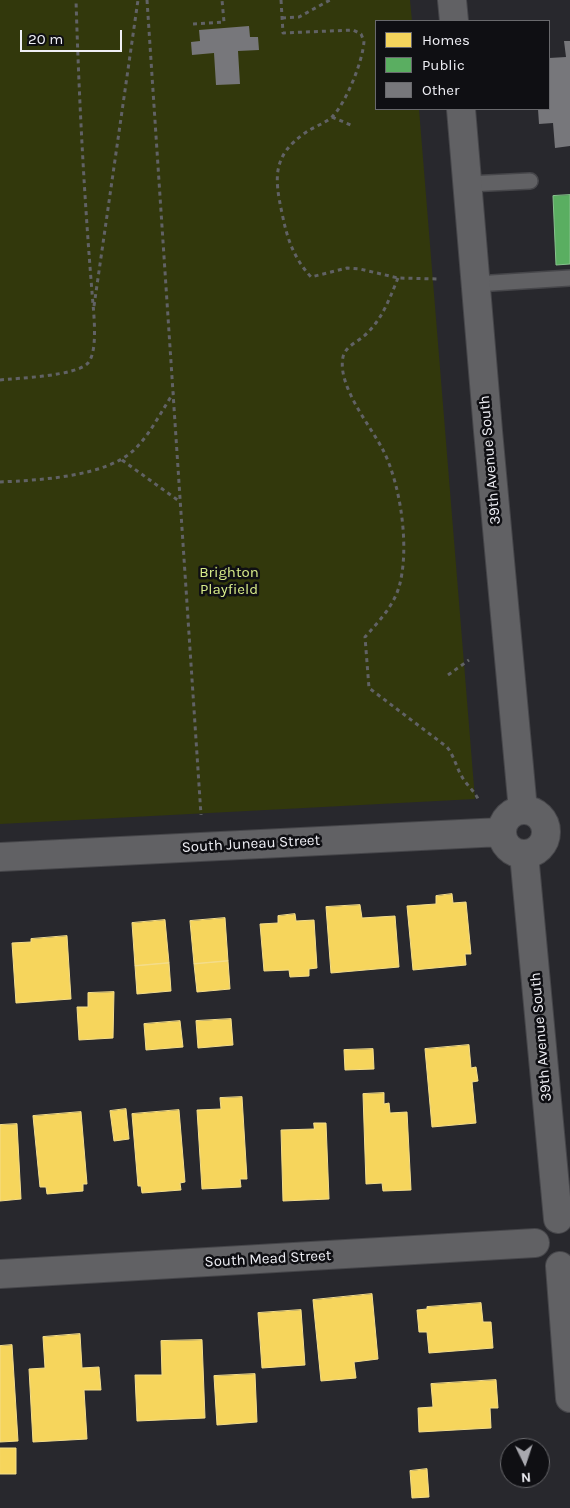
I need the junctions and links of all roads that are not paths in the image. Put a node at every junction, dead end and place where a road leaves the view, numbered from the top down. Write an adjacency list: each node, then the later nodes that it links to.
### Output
1 (452, 0): 2 (street)
2 (454, 20)
3 (461, 110): 5 (street, 39th Avenue South)
4 (530, 181): 5 (lane)
5 (468, 184): 7 (street, 39th Avenue South)
6 (570, 278): 7 (lane)
7 (476, 284): 8 (street, 39th Avenue South)
8 (522, 810): 9 (street); 10 (street)
9 (558, 831): 11 (street)
10 (501, 832): 11 (street); 12 (street, South Juneau Street)
11 (524, 854): 13 (street, 39th Avenue South)
12 (0, 857)
13 (564, 1221): 14 (street)
14 (536, 1243): 15 (street); 16 (street, South Mead Street)
15 (565, 1264): 17 (street)
16 (0, 1274)
17 (570, 1398)

